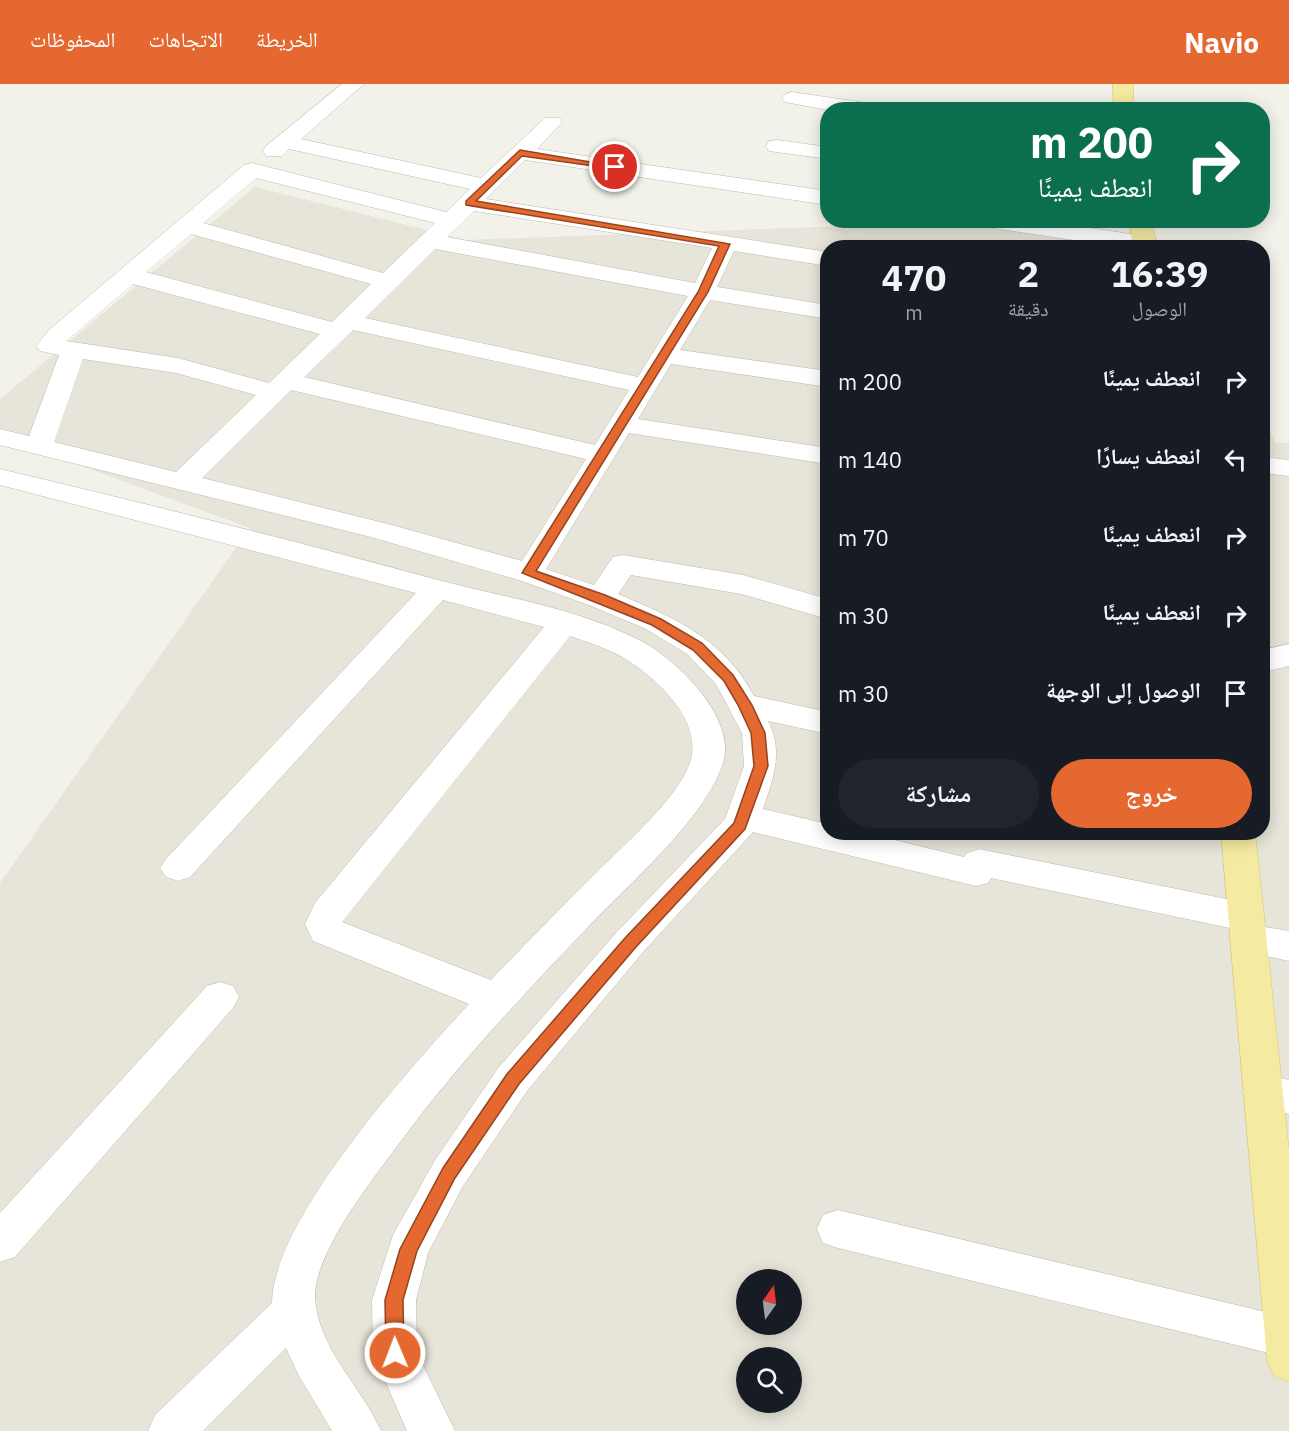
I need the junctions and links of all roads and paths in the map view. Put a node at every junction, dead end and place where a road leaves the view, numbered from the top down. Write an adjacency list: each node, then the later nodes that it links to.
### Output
1 (354, 84): 7 (street)
2 (1123, 84): 5 (main road)
3 (792, 98): 4 (street)
4 (820, 102)
5 (1124, 102)
6 (552, 122): 10 (street)
7 (286, 142): 11 (street); 12 (street)
8 (777, 146): 9 (street)
9 (820, 152)
10 (520, 153): 12 (street); 13 (street)
11 (252, 170): 14 (street); 15 (street)
12 (478, 194): 14 (street); 19 (street)
13 (820, 197)
14 (451, 220): 18 (street)
15 (185, 225): 21 (street); 22 (street)
16 (1037, 228): 17 (street)
17 (1112, 240)
18 (428, 241): 22 (street); 23 (street)
19 (725, 244): 20 (street); 23 (street)
20 (820, 258)
21 (128, 275): 25 (street); 26 (street)
22 (386, 281): 25 (street)
23 (703, 292): 24 (street); 27 (street)
24 (820, 311)
25 (342, 326): 29 (street); 30 (street)
26 (74, 350): 29 (street); 33 (street)
27 (664, 355): 28 (street); 30 (street)
28 (820, 379)
29 (280, 386): 34 (street); 39 (street)
30 (645, 386): 31 (street)
31 (621, 424): 34 (street); 35 (street)
32 (0, 436): 33 (street)
33 (39, 446): 39 (street)
34 (602, 455): 40 (street)
35 (820, 455)
36 (1270, 466): 37 (street)
37 (1289, 468)
38 (0, 477): 41 (street)
39 (182, 482): 40 (street)
40 (529, 573): 42 (street)
41 (437, 589): 44 (street); 53 (street)
42 (600, 598): 43 (street); 47 (street)
43 (820, 607)
44 (563, 624): 57 (street); 57 (street)
45 (1289, 656): 46 (street)
46 (1270, 660)
47 (745, 705): 48 (street); 49 (street)
48 (820, 721)
49 (744, 817): 50 (street); 66 (street)
50 (820, 835)
51 (839, 840): 54 (street)
52 (1239, 840): 54 (main road)
53 (178, 868)
54 (1247, 928): 55 (street); 58 (main road)
55 (1289, 946)
56 (220, 997): 60 (street)
57 (498, 999): 62 (street)
58 (1276, 1094): 61 (main road)
59 (838, 1229): 63 (street)
60 (0, 1243)
61 (1284, 1251): 63 (main road)
62 (295, 1310): 64 (street); 65 (street)
63 (1288, 1349)
64 (171, 1431)
65 (358, 1431)
66 (432, 1431)

